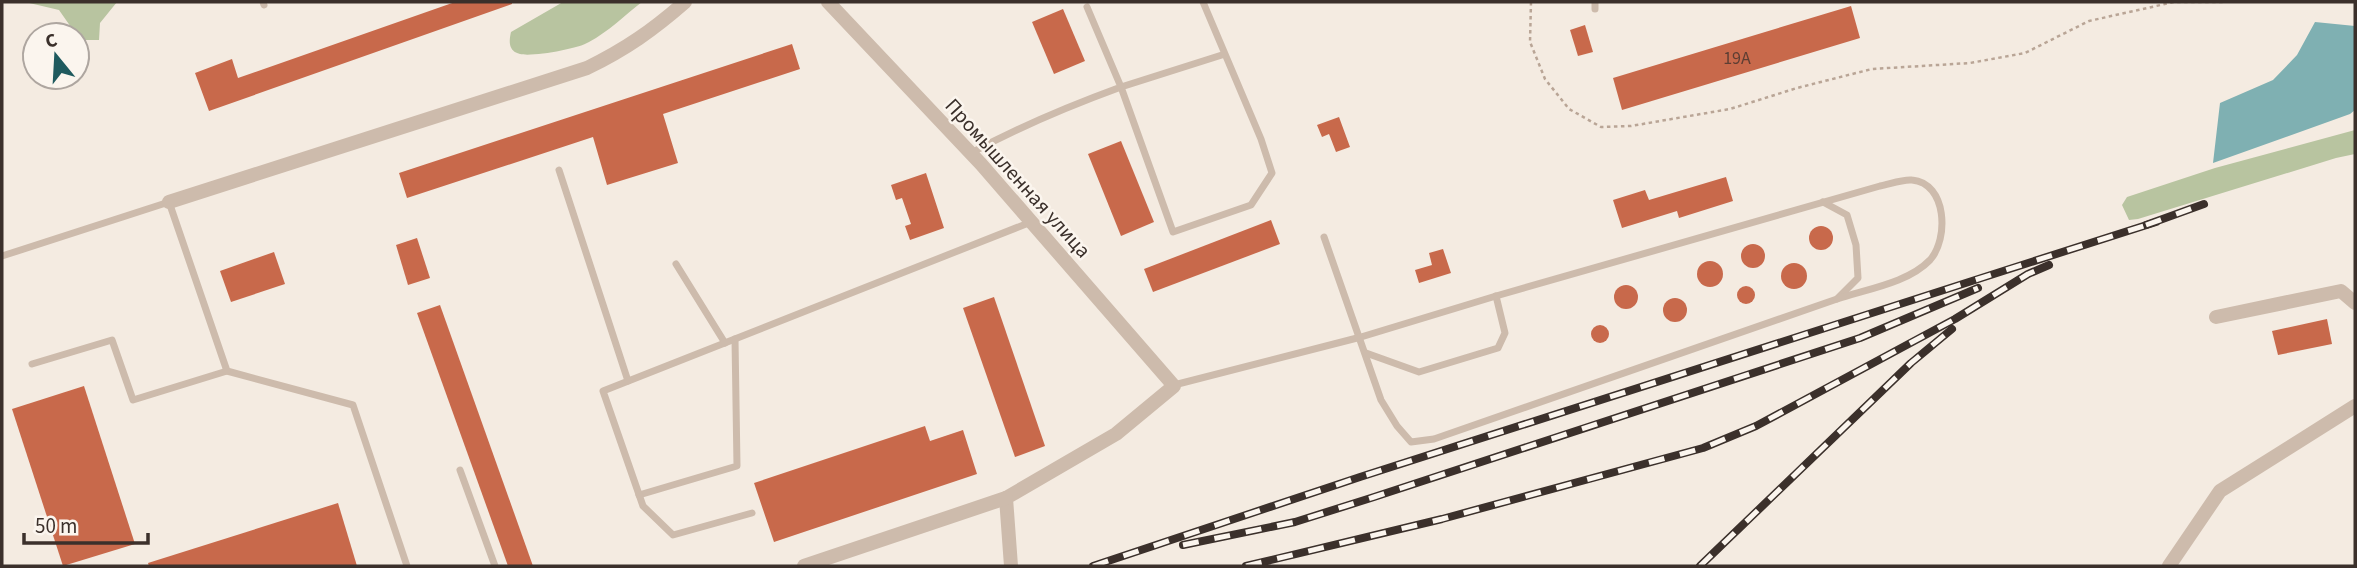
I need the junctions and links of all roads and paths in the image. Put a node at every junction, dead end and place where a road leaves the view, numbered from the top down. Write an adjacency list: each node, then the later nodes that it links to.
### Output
1 (685, 2): 11 (street)
2 (828, 2): 9 (street, Промышленная улица)
3 (1203, 2): 7 (lane)
4 (1531, 2): 5 (path)
5 (2223, 2)
6 (1087, 7): 8 (lane)
7 (1224, 54): 8 (lane); 8 (lane)
8 (1121, 87): 9 (lane)
9 (970, 153): 13 (street, Промышленная улица)
10 (559, 170): 27 (lane)
11 (169, 202): 15 (lane); 26 (lane)
12 (1824, 202): 17 (lane); 18 (lane); 18 (lane)
13 (1031, 222): 22 (lane); 28 (street, Промышленная улица)
14 (1324, 237): 21 (lane)
15 (2, 256)
16 (676, 264): 23 (lane)
17 (1496, 296): 21 (lane); 24 (lane)
18 (1837, 299): 24 (lane)
19 (2355, 303): 20 (street)
20 (2216, 317)
21 (1360, 337): 24 (lane); 28 (lane)
22 (735, 339): 23 (lane); 31 (lane)
23 (724, 343): 27 (lane)
24 (1366, 354)
25 (32, 364): 26 (lane)
26 (227, 371): 34 (lane)
27 (628, 381): 31 (lane)
28 (1174, 386): 32 (street)
29 (2355, 406): 38 (street)
30 (460, 470): 35 (lane)
31 (639, 495): 33 (lane)
32 (1006, 498): 36 (street); 37 (street)
33 (752, 513)
34 (407, 566)
35 (495, 566)
36 (804, 566)
37 (1010, 566)
38 (2169, 566)

